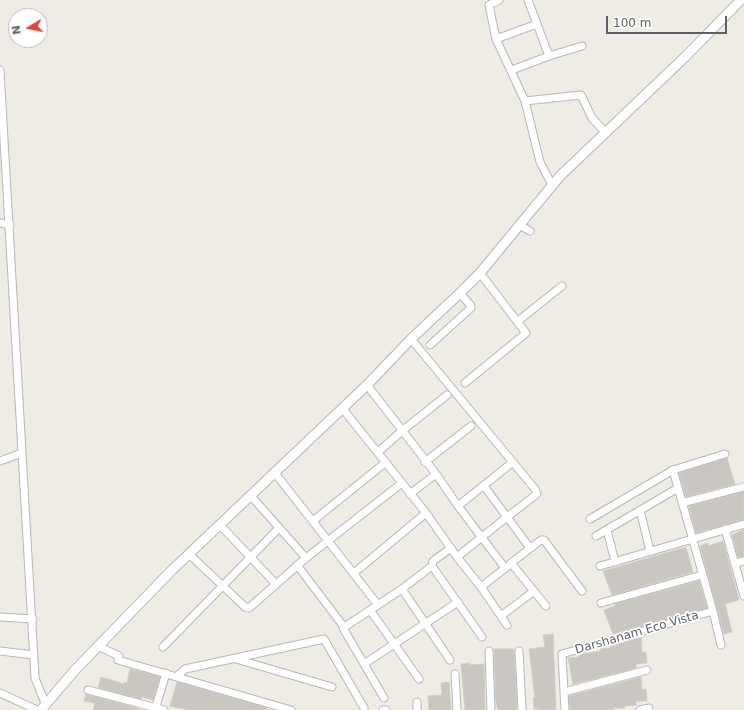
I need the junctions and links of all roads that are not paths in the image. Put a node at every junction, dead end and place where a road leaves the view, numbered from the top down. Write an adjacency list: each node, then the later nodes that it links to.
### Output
1 (499, 0): 5 (street)
2 (528, 0): 4 (street)
3 (742, 0): 11 (main road)
4 (537, 24): 5 (street); 7 (street)
5 (496, 39): 9 (street)
6 (582, 46): 7 (street)
7 (549, 56): 9 (street)
8 (0, 70): 14 (street)
9 (512, 70): 10 (street)
10 (525, 101): 11 (street); 12 (street)
11 (605, 132): 12 (main road)
12 (552, 185): 15 (main road)
13 (0, 223): 14 (street)
14 (10, 225): 30 (street)
15 (519, 225): 16 (street); 17 (main road)
16 (530, 230)
17 (480, 273): 19 (main road); 20 (street)
18 (562, 286): 20 (street)
19 (460, 293): 21 (main road); 22 (street)
20 (518, 321): 23 (street)
21 (411, 339): 24 (main road); 35 (street)
22 (430, 345)
23 (465, 383)
24 (367, 385): 26 (main road); 28 (street)
25 (447, 395): 28 (street)
26 (342, 408): 29 (street); 37 (main road)
27 (471, 426): 34 (street)
28 (402, 431): 29 (street); 34 (street)
29 (378, 452): 33 (street)
30 (22, 453): 32 (street); 92 (street)
31 (726, 454): 36 (street)
32 (0, 461)
33 (386, 462): 39 (street); 51 (street)
34 (426, 462): 38 (street)
35 (513, 462): 40 (street); 49 (street)
36 (673, 470): 42 (street, Darshanam Eco Vista); 50 (street)
37 (275, 473): 44 (main road); 51 (street)
38 (436, 474): 43 (street); 46 (street)
39 (402, 483): 43 (street); 60 (street)
40 (484, 486): 46 (street); 49 (street)
41 (744, 487): 45 (street)
42 (678, 488): 45 (street, Darshanam Eco Vista); 47 (street)
43 (410, 494): 48 (street)
44 (251, 496): 53 (main road); 54 (street)
45 (682, 503): 59 (street, Darshanam Eco Vista)
46 (458, 506): 58 (street)
47 (640, 510): 56 (street); 63 (street)
48 (426, 513): 61 (street); 75 (street)
49 (507, 517): 58 (street); 62 (street)
50 (590, 519)
51 (313, 521): 60 (street)
52 (744, 524): 55 (street)
53 (220, 525): 64 (main road); 65 (street)
54 (279, 528): 65 (street); 67 (street)
55 (725, 529): 59 (street); 70 (street)
56 (607, 530): 57 (street); 69 (street)
57 (596, 536)
58 (482, 537): 66 (street); 73 (street)
59 (691, 539): 63 (street); 76 (street, Darshanam Eco Vista)
60 (327, 540): 67 (street); 75 (street)
61 (451, 548): 66 (street); 72 (street)
62 (530, 548): 73 (street); 82 (street)
63 (650, 551): 69 (street)
64 (189, 554): 78 (street); 99 (main road)
65 (250, 557): 77 (street); 78 (street)
66 (457, 557): 79 (street)
67 (306, 558): 71 (street)
68 (744, 561): 70 (street)
69 (615, 562): 74 (street)
70 (735, 563): 83 (street)
71 (297, 565): 77 (street); 95 (street)
72 (432, 566): 80 (street); 84 (street)
73 (508, 566): 79 (street); 81 (street)
74 (600, 566)
75 (354, 573): 86 (street)
76 (702, 575): 85 (street); 89 (street, Darshanam Eco Vista)
77 (276, 584): 78 (street)
78 (222, 585): 100 (street)
79 (481, 587): 90 (street)
80 (402, 589): 86 (street); 93 (street)
81 (534, 591): 87 (street); 90 (street)
82 (582, 591)
83 (744, 596)
84 (458, 602): 93 (street); 96 (street)
85 (601, 603)
86 (378, 605): 88 (street)
87 (546, 606)
88 (370, 610): 95 (street); 97 (street)
89 (713, 611): 98 (street); 115 (street, Darshanam Eco Vista)
90 (501, 616): 94 (street)
91 (0, 618): 92 (street)
92 (32, 619): 104 (street)
93 (426, 624): 97 (street); 106 (street)
94 (507, 625)
95 (344, 627): 107 (street)
96 (482, 637)
97 (394, 644): 107 (street); 112 (street)
98 (721, 645)
99 (98, 646): 109 (street); 118 (main road)
100 (163, 647)
101 (0, 650): 104 (street)
102 (489, 651): 126 (street)
103 (519, 651): 127 (street)
104 (34, 655): 118 (street)
105 (234, 658): 111 (street); 113 (street); 119 (street)
106 (450, 660)
107 (364, 664): 117 (street)
108 (647, 670): 115 (street)
109 (166, 673): 111 (street); 121 (street)
110 (455, 674): 125 (street)
111 (177, 676): 124 (street)
112 (419, 679)
113 (332, 687)
114 (88, 690): 121 (street)
115 (564, 692): 128 (street, Darshanam Eco Vista)
116 (0, 693): 122 (street)
117 (384, 698)
118 (43, 706)
119 (364, 708)
120 (649, 708): 129 (street)
121 (156, 709): 123 (street)
122 (37, 710)
123 (164, 710)
124 (291, 710)
125 (457, 710)
126 (491, 710)
127 (522, 710)
128 (565, 710)
129 (640, 710)

